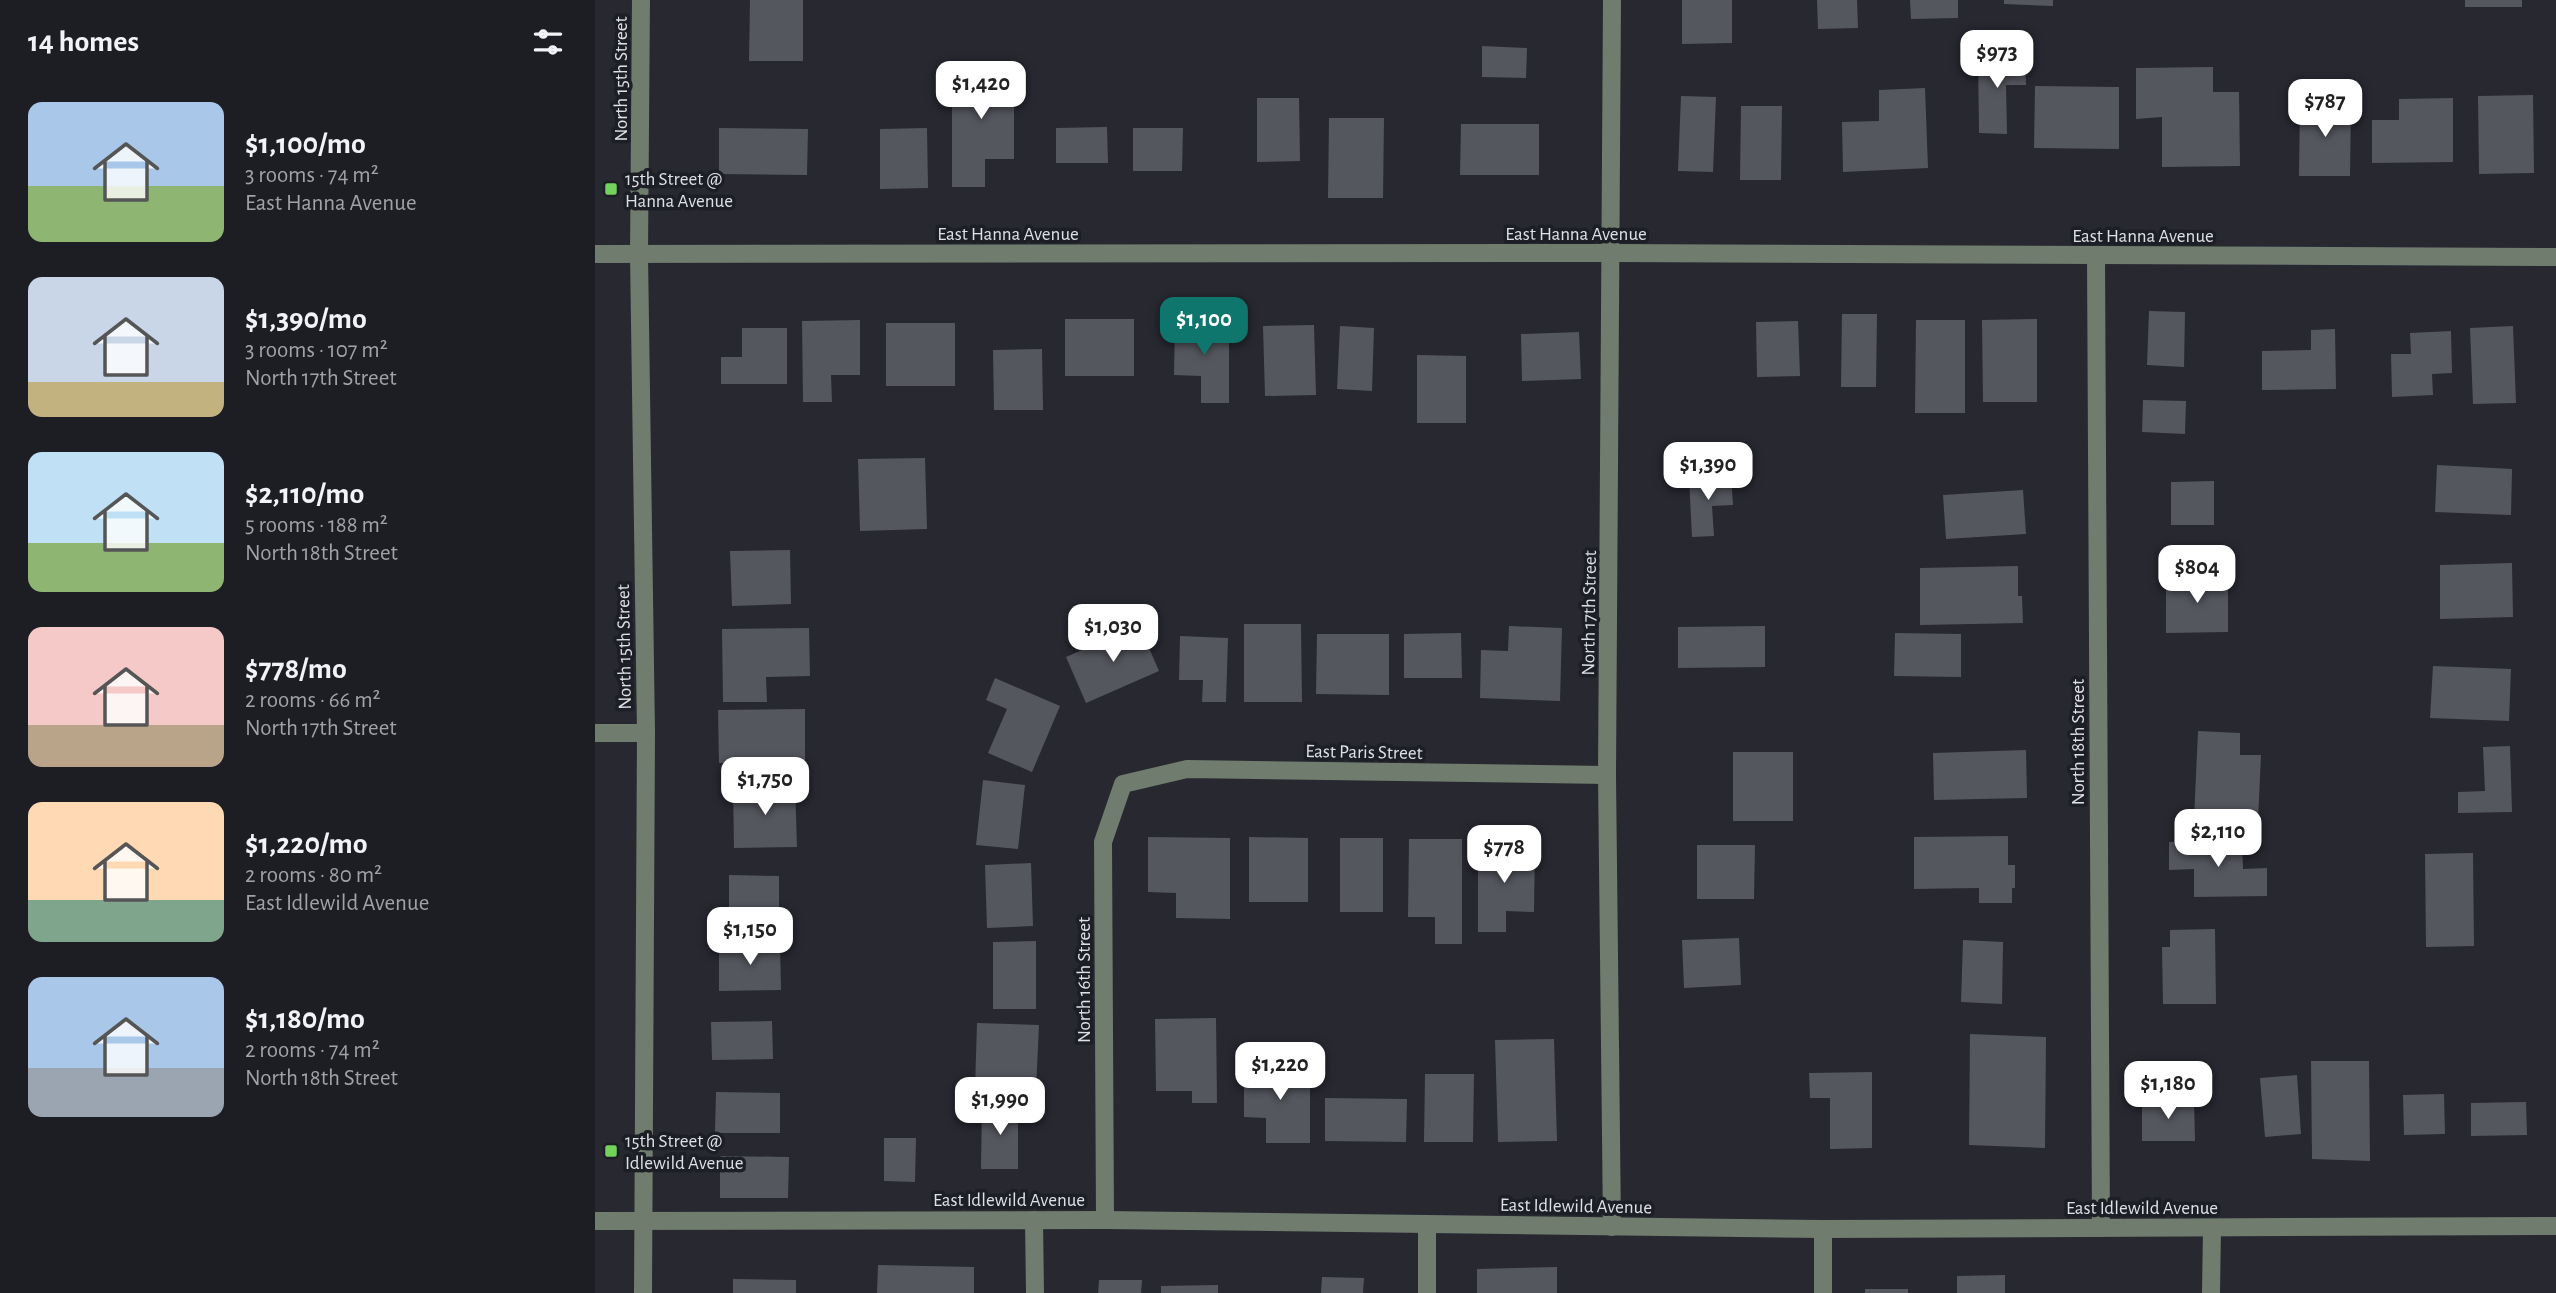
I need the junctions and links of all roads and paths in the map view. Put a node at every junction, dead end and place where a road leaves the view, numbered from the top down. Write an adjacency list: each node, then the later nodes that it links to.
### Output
1 (641, 0): 5 (street, North 15th Street)
2 (1612, 0): 3 (street, North 17th Street)
3 (1612, 253): 5 (street, East Hanna Avenue); 6 (street, East Hanna Avenue); 10 (street, North 17th Street)
4 (595, 254): 5 (street, East Hanna Avenue)
5 (639, 254): 9 (street, North 15th Street)
6 (2096, 256): 7 (street, East Hanna Avenue); 19 (street, North 18th Street)
7 (2556, 257)
8 (595, 733): 9 (street)
9 (646, 733): 15 (street, North 15th Street)
10 (1607, 775): 11 (street, East Paris Street); 18 (street, North 17th Street)
11 (1123, 784): 13 (street, North 16th Street)
12 (1034, 1220): 13 (street, East Idlewild Avenue); 15 (street, East Idlewild Avenue); 23 (street)
13 (1105, 1220): 16 (street, East Idlewild Avenue)
14 (595, 1221): 15 (street, East Idlewild Avenue)
15 (643, 1221): 22 (street, North 15th Street)
16 (1427, 1224): 18 (street, East Idlewild Avenue); 24 (street)
17 (2556, 1226): 20 (street, East Idlewild Avenue)
18 (1612, 1227): 21 (street, East Idlewild Avenue)
19 (2101, 1228): 20 (street, East Idlewild Avenue); 21 (street, East Idlewild Avenue)
20 (2212, 1228): 26 (street)
21 (1823, 1229): 25 (street)
22 (643, 1293)
23 (1035, 1293)
24 (1427, 1293)
25 (1823, 1293)
26 (2211, 1293)

